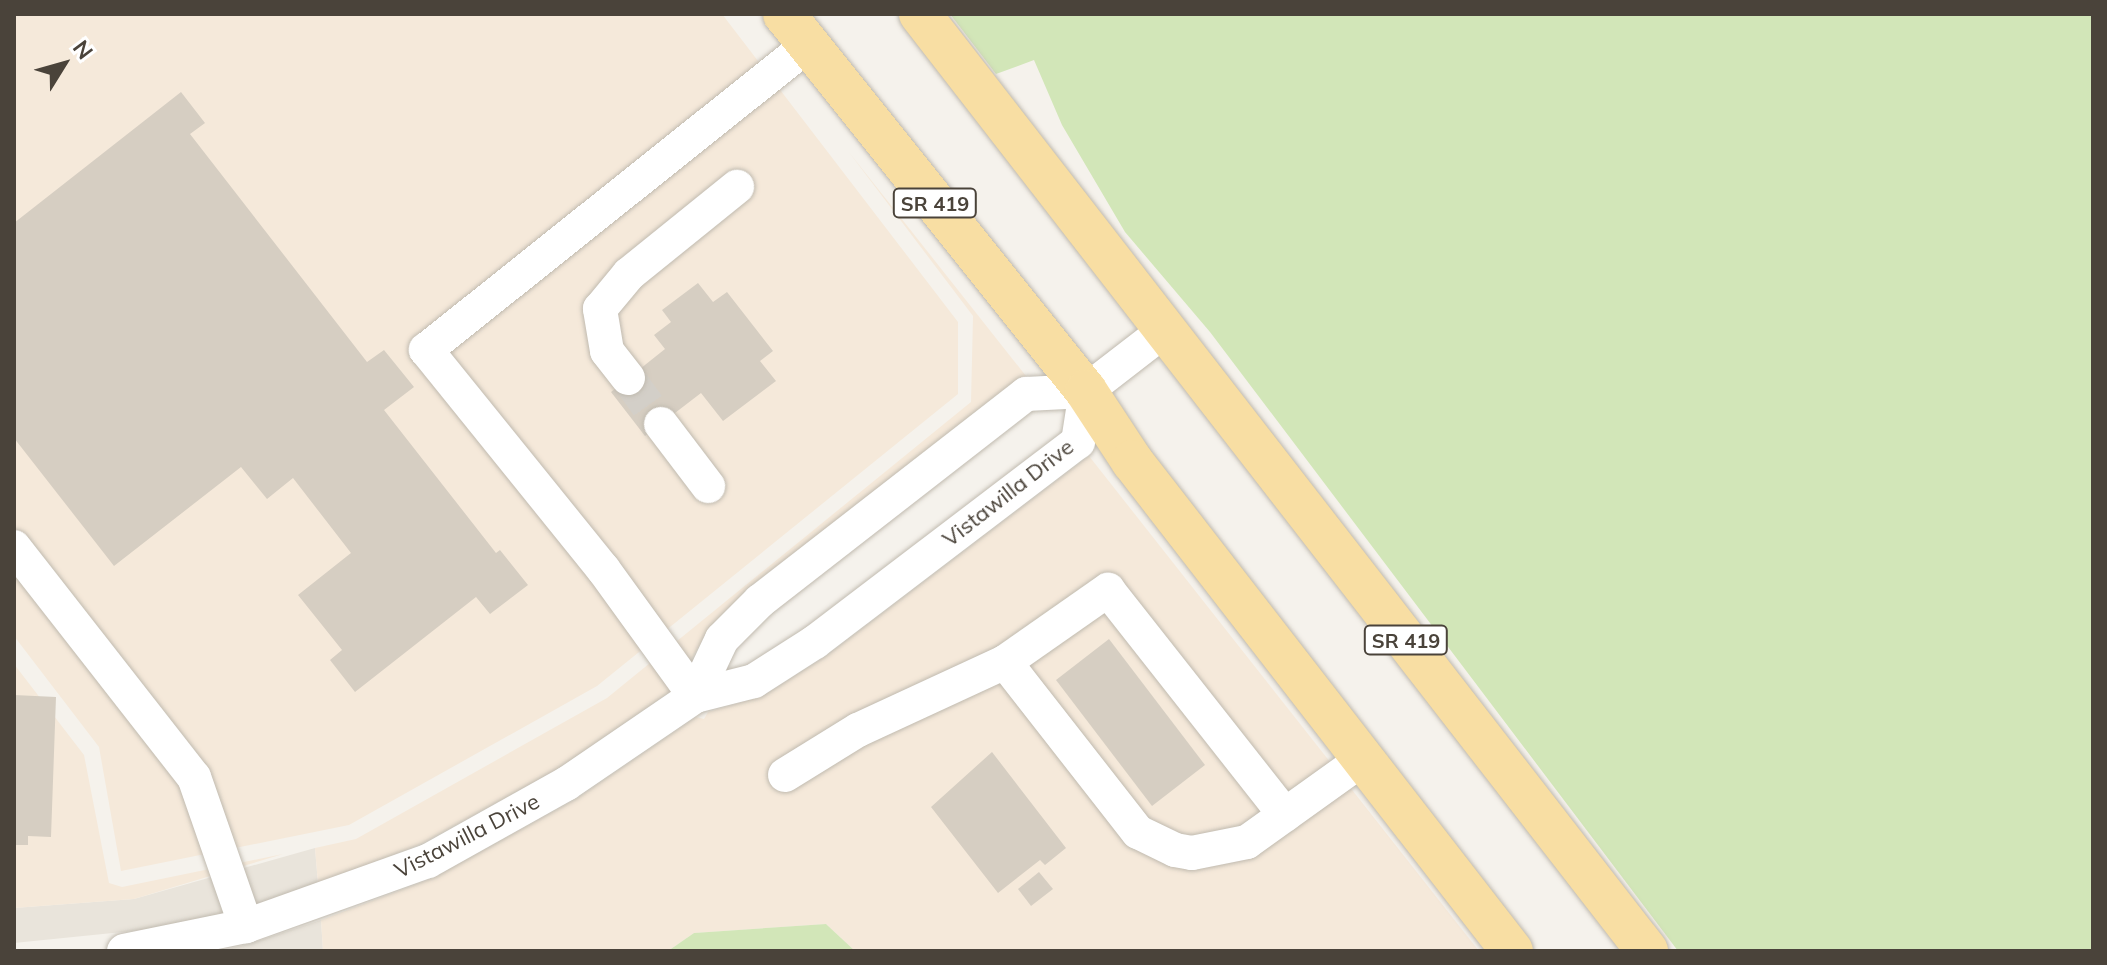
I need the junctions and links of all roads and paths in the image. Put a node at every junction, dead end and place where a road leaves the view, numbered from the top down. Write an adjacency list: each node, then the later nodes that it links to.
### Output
1 (920, 14): 4 (main road, SR 419)
2 (796, 29): 6 (main road, SR 419); 11 (street)
3 (737, 187): 5 (street)
4 (1165, 330): 6 (street); 18 (main road, SR 419)
5 (628, 378)
6 (1086, 391): 11 (street); 11 (street, Vistawilla Drive); 12 (main road, SR 419)
7 (661, 424): 8 (street)
8 (708, 486)
9 (14, 547): 15 (street)
10 (1005, 662): 13 (street); 14 (street); 14 (street)
11 (695, 696): 15 (street, Vistawilla Drive)
12 (1363, 759): 14 (street); 17 (main road, SR 419)
13 (785, 775)
14 (1285, 815)
15 (246, 926): 16 (street, Vistawilla Drive)
16 (124, 951)
17 (1512, 951)
18 (1647, 951)

